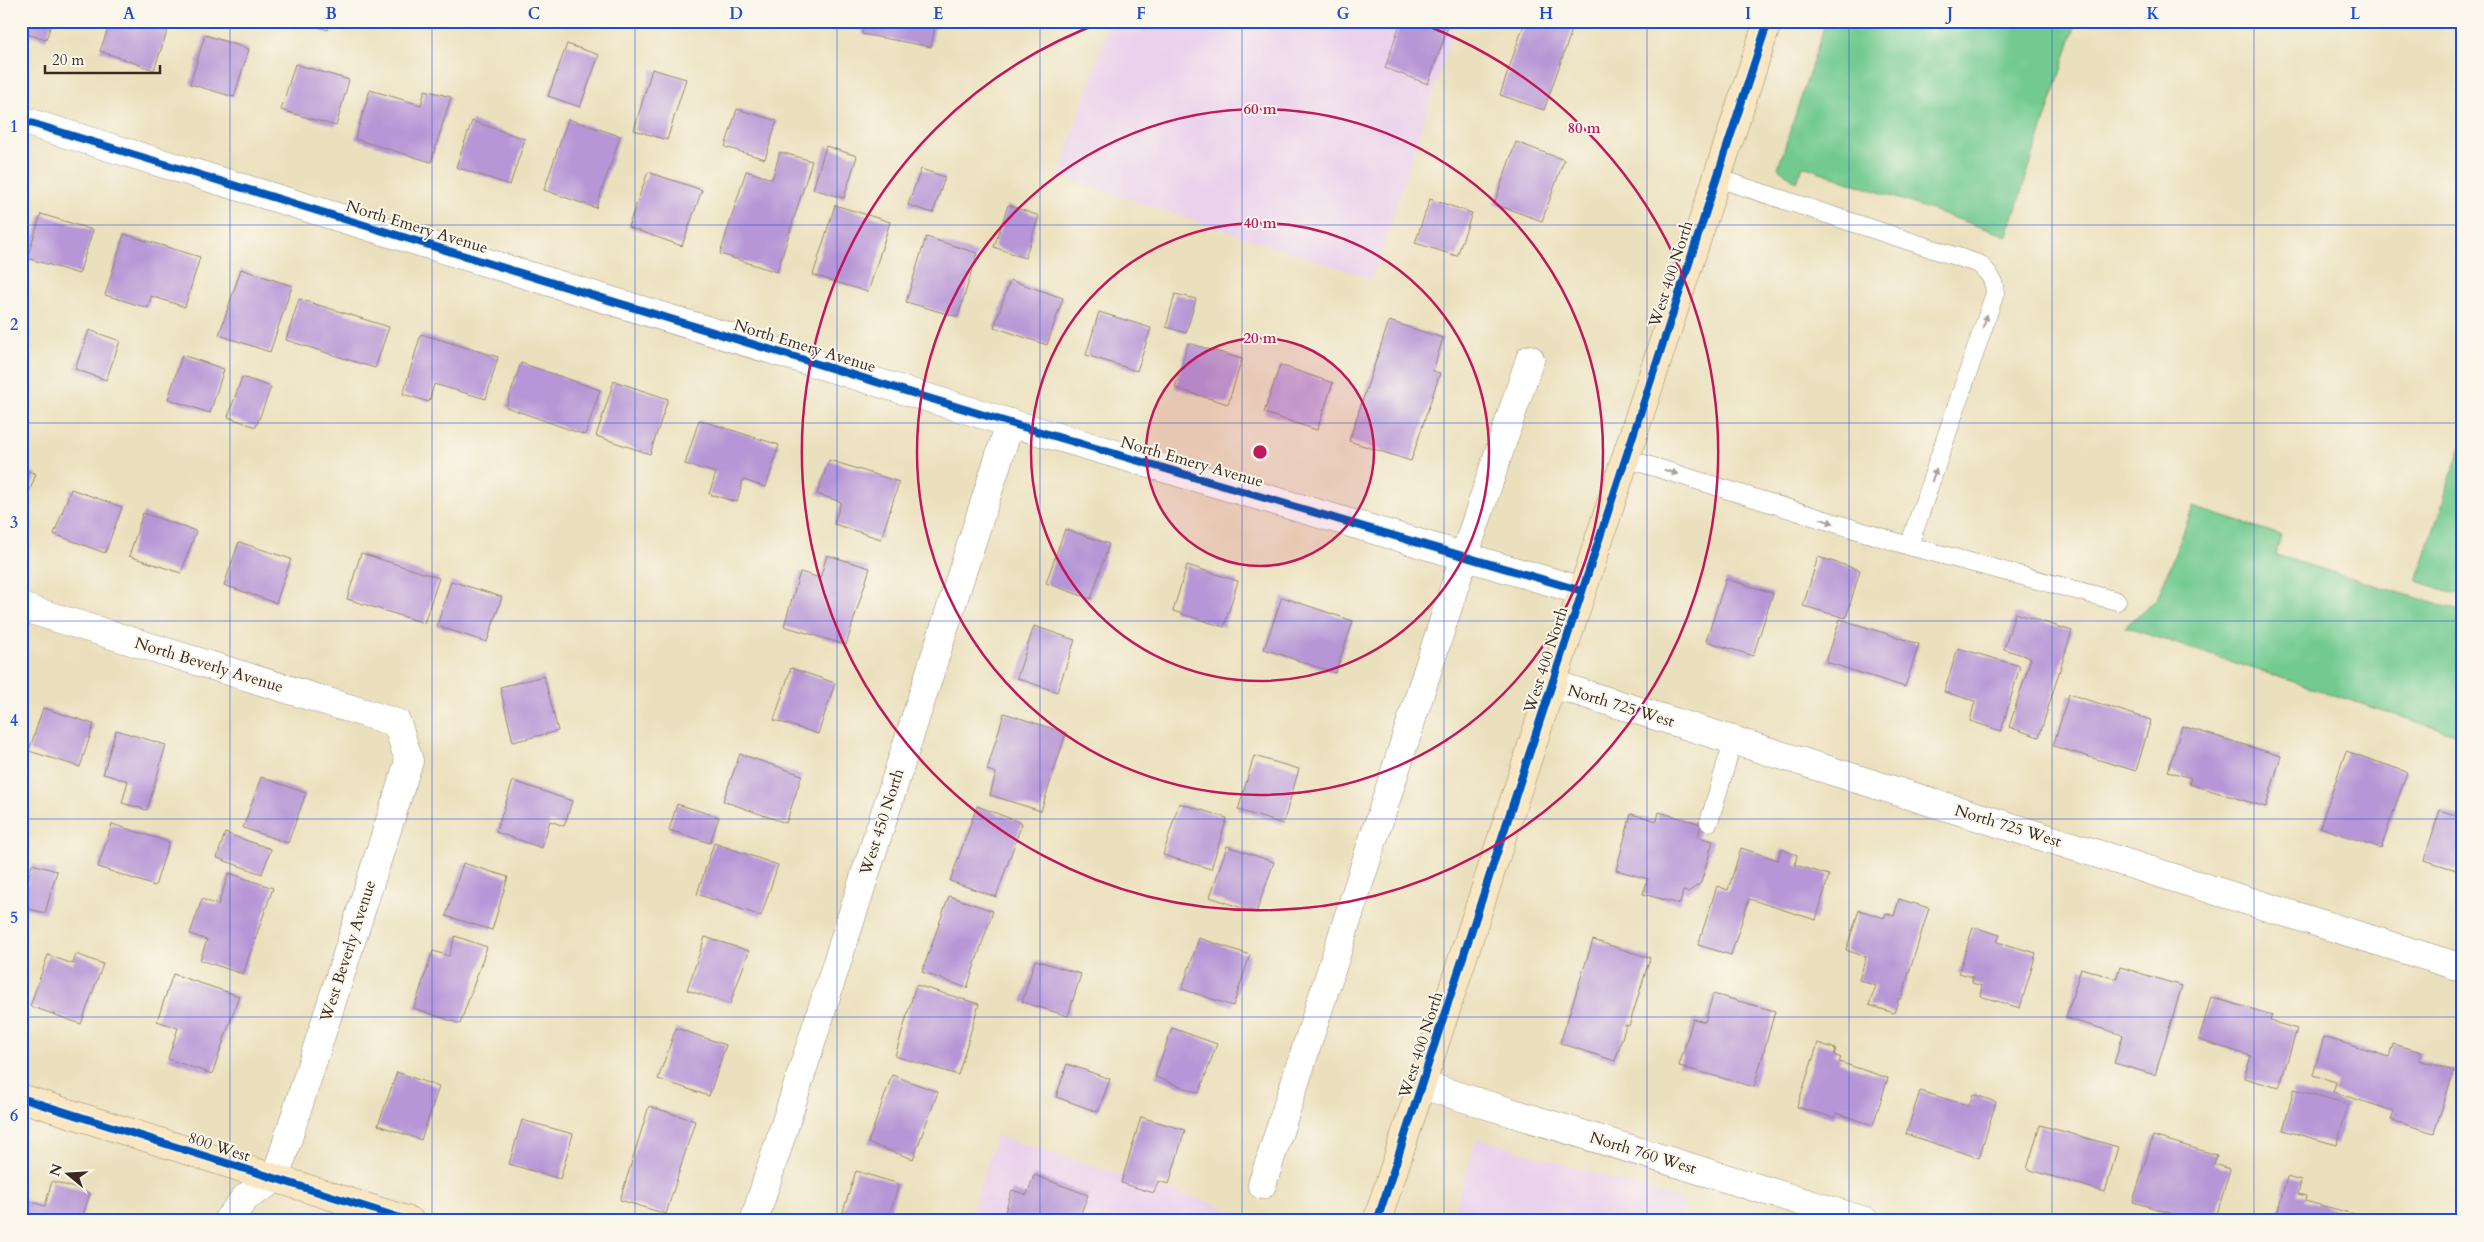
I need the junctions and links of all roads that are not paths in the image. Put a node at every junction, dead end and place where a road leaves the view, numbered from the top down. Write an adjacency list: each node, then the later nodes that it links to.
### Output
1 (1768, 21): 3 (main road, West 400 North)
2 (21, 120): 5 (street, North Emery Avenue)
3 (1717, 178): 6 (main road, West 400 North); 7 (lane, one-way to 3)
4 (1530, 359): 8 (street)
5 (1010, 423): 8 (street, North Emery Avenue); 23 (street, West 450 North)
6 (1625, 458): 7 (lane, one-way to 7); 9 (main road, West 400 North)
7 (1910, 546): 10 (lane)
8 (1464, 557): 9 (street, North Emery Avenue); 20 (street)
9 (1582, 591): 12 (main road, West 400 North)
10 (2117, 601)
11 (21, 607): 13 (street, North Beverly Avenue)
12 (1553, 684): 14 (street, North 725 West); 17 (main road, West 400 North)
13 (397, 723): 19 (street, West Beverly Avenue)
14 (1733, 741): 15 (lane); 16 (street, North 725 West)
15 (1709, 822)
16 (2463, 968)
17 (1422, 1085): 24 (main road, West 400 North); 25 (street, North 760 West)
18 (21, 1098): 19 (main road, 800 West)
19 (275, 1179): 21 (street); 22 (main road, 800 West)
20 (1262, 1185)
21 (227, 1221)
22 (410, 1221)
23 (754, 1221)
24 (1377, 1221)
25 (1865, 1221)

